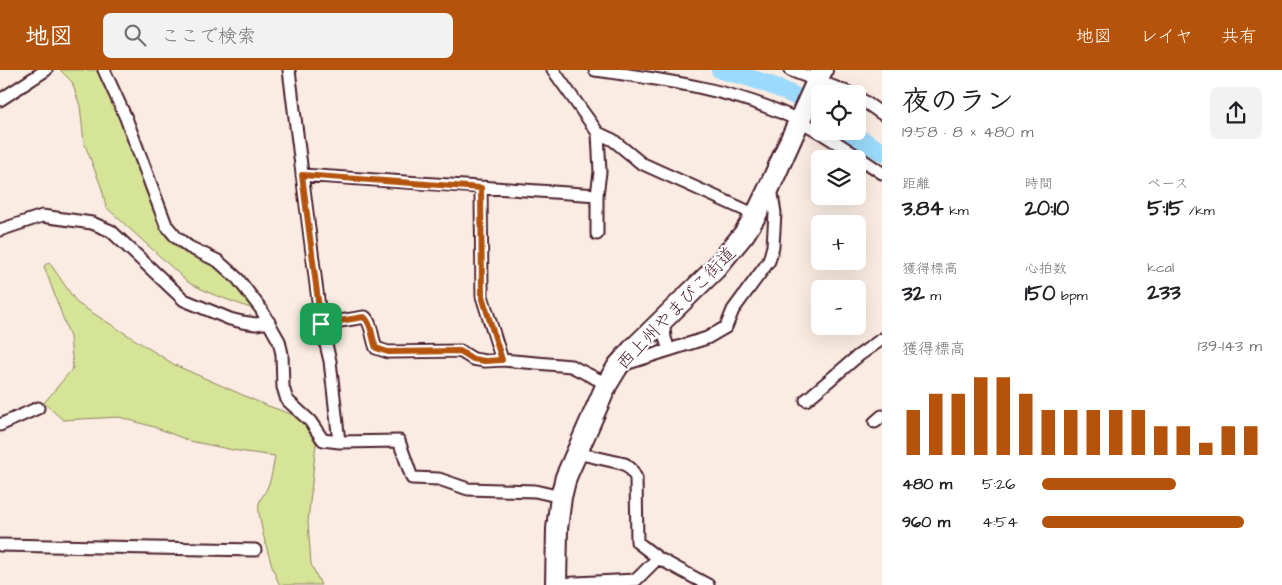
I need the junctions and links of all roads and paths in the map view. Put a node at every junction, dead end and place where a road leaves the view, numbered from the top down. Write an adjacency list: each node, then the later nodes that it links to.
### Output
1 (46, 70): 9 (street)
2 (104, 70): 23 (street)
3 (289, 70): 15 (street)
4 (553, 70): 13 (street)
5 (594, 70): 12 (street)
6 (790, 70): 7 (street)
7 (818, 78): 8 (street); 12 (highway, 西上州やまびこ街道)
8 (833, 85)
9 (0, 100)
10 (866, 103): 11 (street)
11 (882, 114)
12 (800, 119): 14 (street); 16 (highway, 西上州やまびこ街道)
13 (598, 133): 18 (street); 19 (street)
14 (882, 173)
15 (302, 175): 17 (street); 24 (street)
16 (770, 186): 19 (highway, 西上州やまびこ街道); 26 (street)
17 (481, 188): 18 (street); 27 (street)
18 (598, 195): 21 (street)
19 (756, 215): 22 (highway, 西上州やまびこ街道)
20 (0, 230): 23 (street)
21 (597, 234)
22 (663, 318): 26 (street); 28 (highway, 西上州やまびこ街道)
23 (269, 322): 33 (street)
24 (321, 324): 27 (street); 33 (street)
25 (882, 339): 30 (street)
26 (669, 350): 28 (street)
27 (502, 360): 29 (street)
28 (618, 366): 29 (highway, 西上州やまびこ街道)
29 (607, 384): 34 (highway, 西上州やまびこ街道)
30 (806, 400)
31 (38, 408): 32 (street)
32 (0, 425)
33 (339, 442): 35 (street)
34 (576, 453): 35 (highway, 西上州やまびこ街道); 38 (street)
35 (561, 497): 40 (highway, 西上州やまびこ街道)
36 (0, 545): 37 (street)
37 (255, 550)
38 (658, 558): 39 (street); 41 (street)
39 (636, 583): 40 (street)
40 (556, 585)
41 (708, 585)

